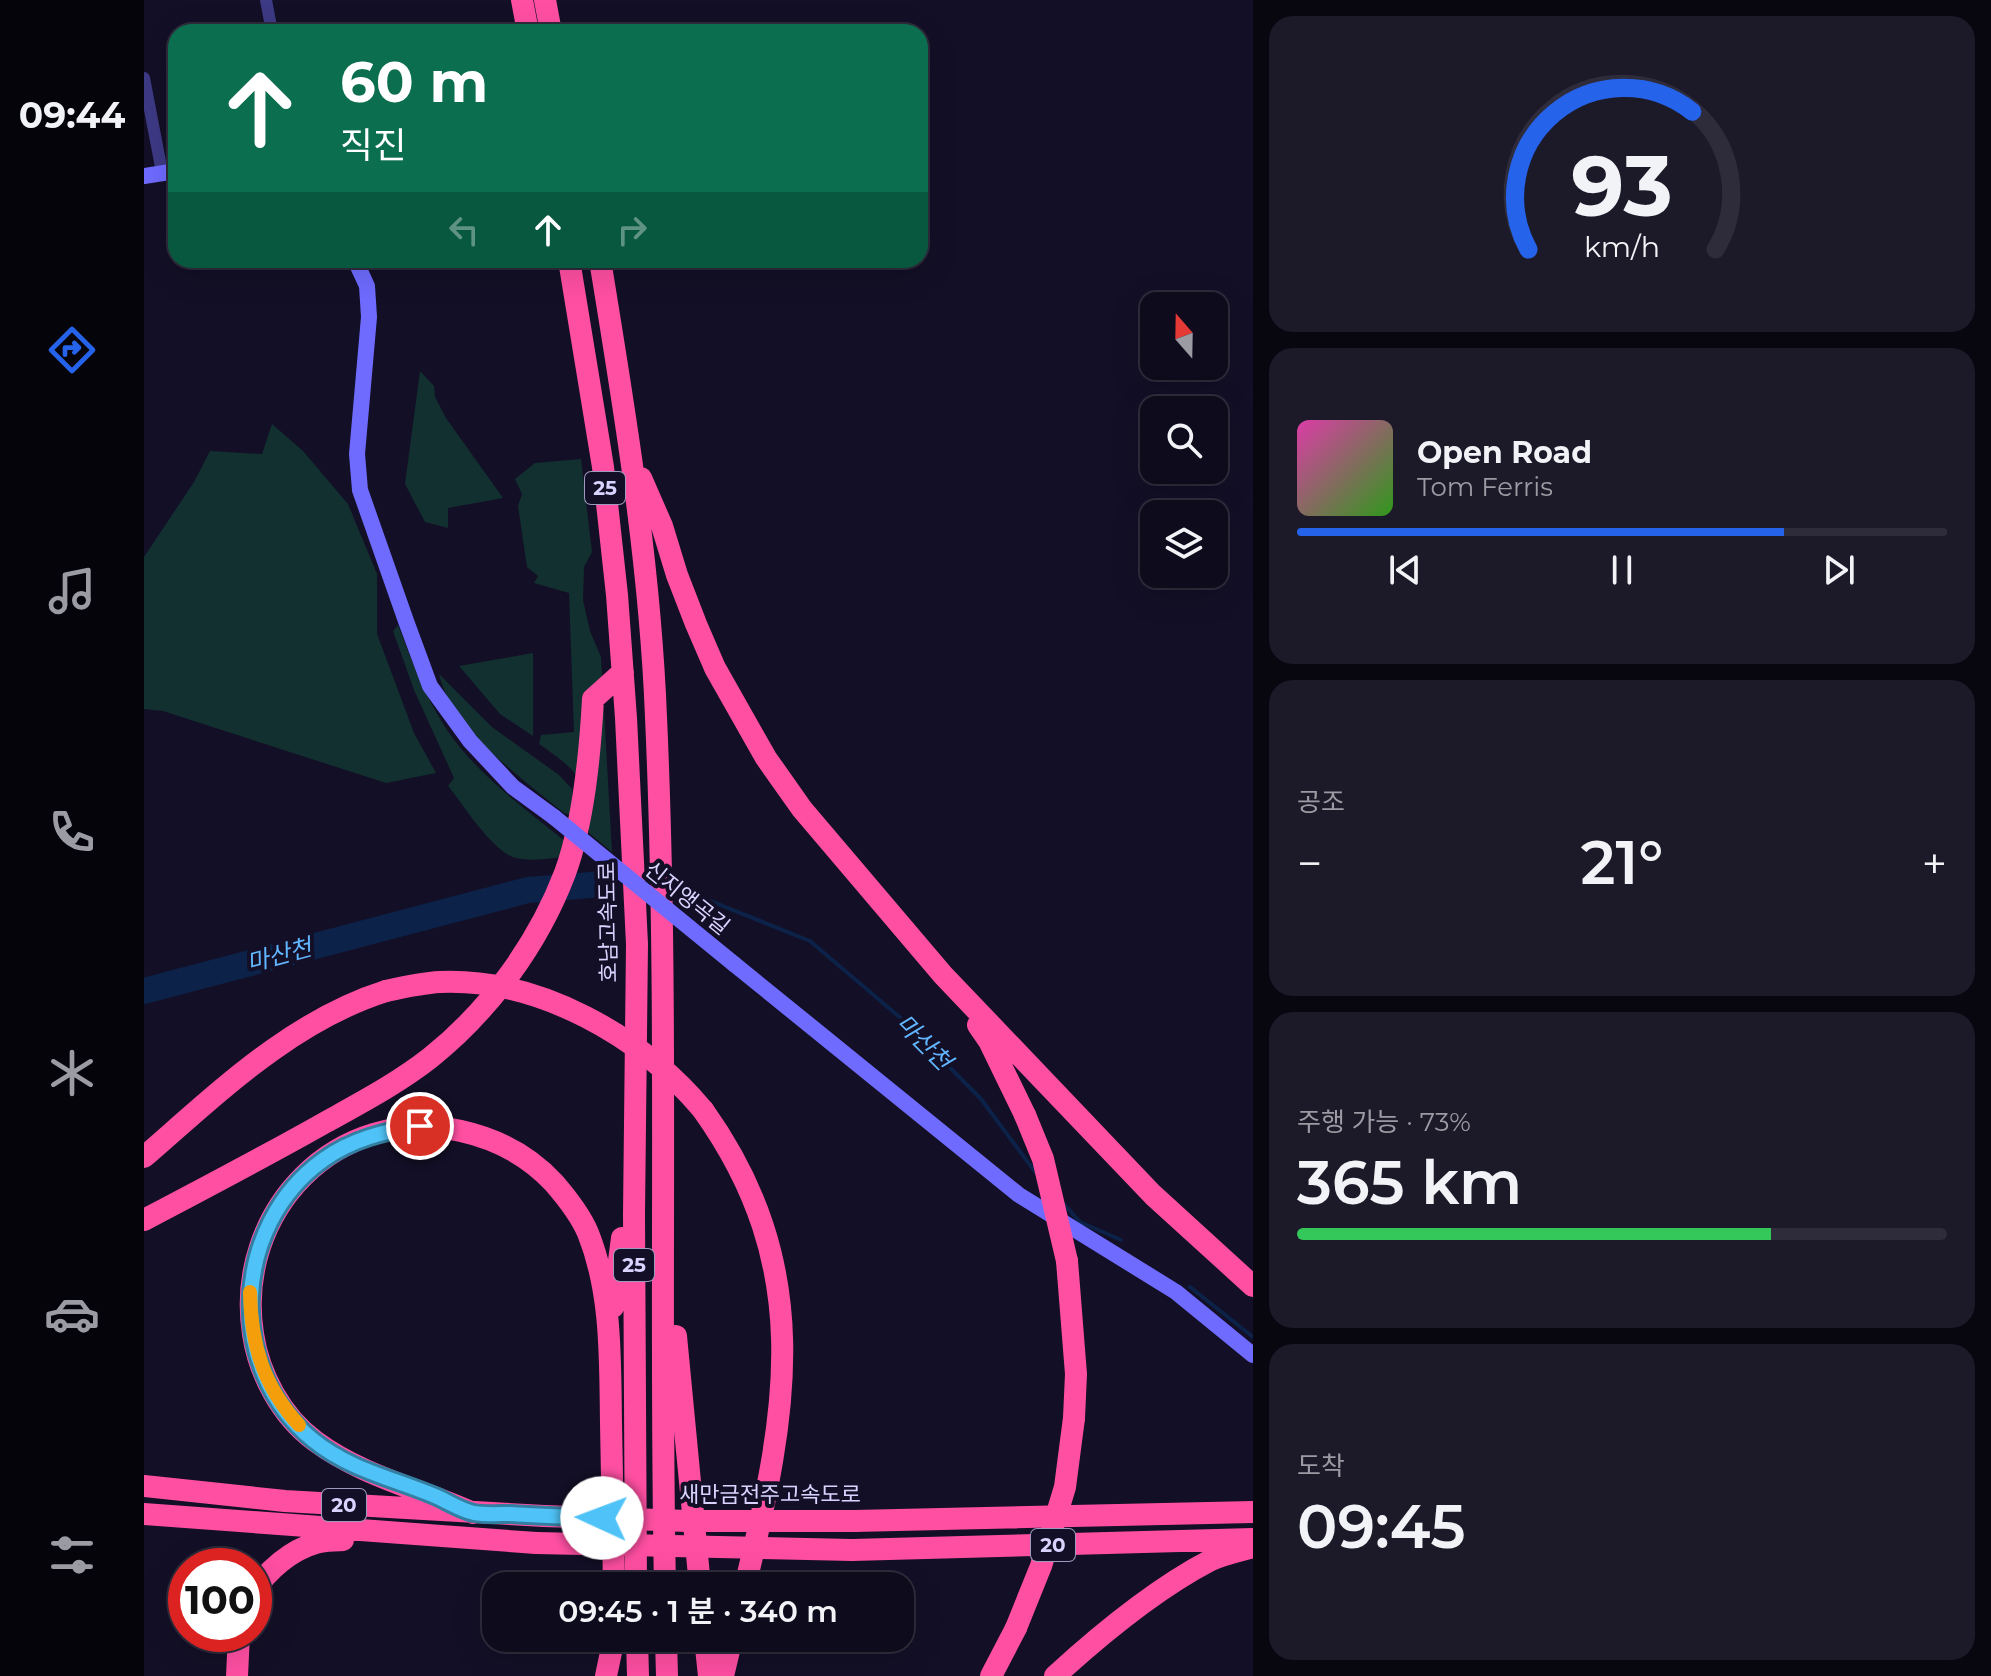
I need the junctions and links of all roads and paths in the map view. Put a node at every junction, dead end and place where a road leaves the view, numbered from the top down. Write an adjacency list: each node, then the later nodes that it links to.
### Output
1 (266, 0): 4 (street)
2 (522, 0): 5 (highway)
3 (545, 0): 6 (highway)
4 (270, 24)
5 (526, 24)
6 (550, 24)
7 (144, 78): 8 (street)
8 (168, 167)
9 (168, 171): 10 (street)
10 (144, 176)
11 (359, 268): 23 (street, 신지앵곡길, bridge)
12 (570, 268): 15 (highway, 호남고속도로 / 25)
13 (601, 268): 14 (highway, 25)
14 (630, 453): 16 (highway); 19 (highway, 25)
15 (623, 672): 17 (highway, 호남고속도로 / 25); 20 (highway)
16 (943, 975): 21 (highway); 51 (highway, bridge)
17 (634, 1150): 22 (highway); 33 (highway, 호남고속도로 / 25)
18 (144, 1157): 36 (highway, bridge)
19 (663, 1200): 34 (highway, 25); 35 (highway)
20 (144, 1220)
21 (1253, 1286)
22 (610, 1332): 26 (highway); 32 (highway)
23 (1253, 1355)
24 (144, 1486): 26 (highway, 새만금전주고속도로 / 20)
25 (1253, 1512): 26 (highway, 새만금전주고속도로 / 20, bridge)
26 (473, 1513)
27 (144, 1514): 28 (highway, 20)
28 (403, 1535): 29 (highway, 20, bridge); 31 (highway)
29 (1253, 1539)
30 (1253, 1547): 52 (highway)
31 (272, 1570)
32 (614, 1572)
33 (636, 1572)
34 (665, 1572)
35 (699, 1572)
36 (748, 1572)
37 (238, 1652): 44 (highway)
38 (611, 1652): 45 (highway)
39 (613, 1652): 46 (highway)
40 (637, 1652): 47 (highway)
41 (666, 1652): 48 (highway)
42 (706, 1652): 49 (highway)
43 (729, 1652): 50 (highway)
44 (237, 1676)
45 (606, 1676)
46 (612, 1676)
47 (638, 1676)
48 (667, 1676)
49 (709, 1676)
50 (723, 1676)
51 (991, 1676)
52 (1055, 1676)

